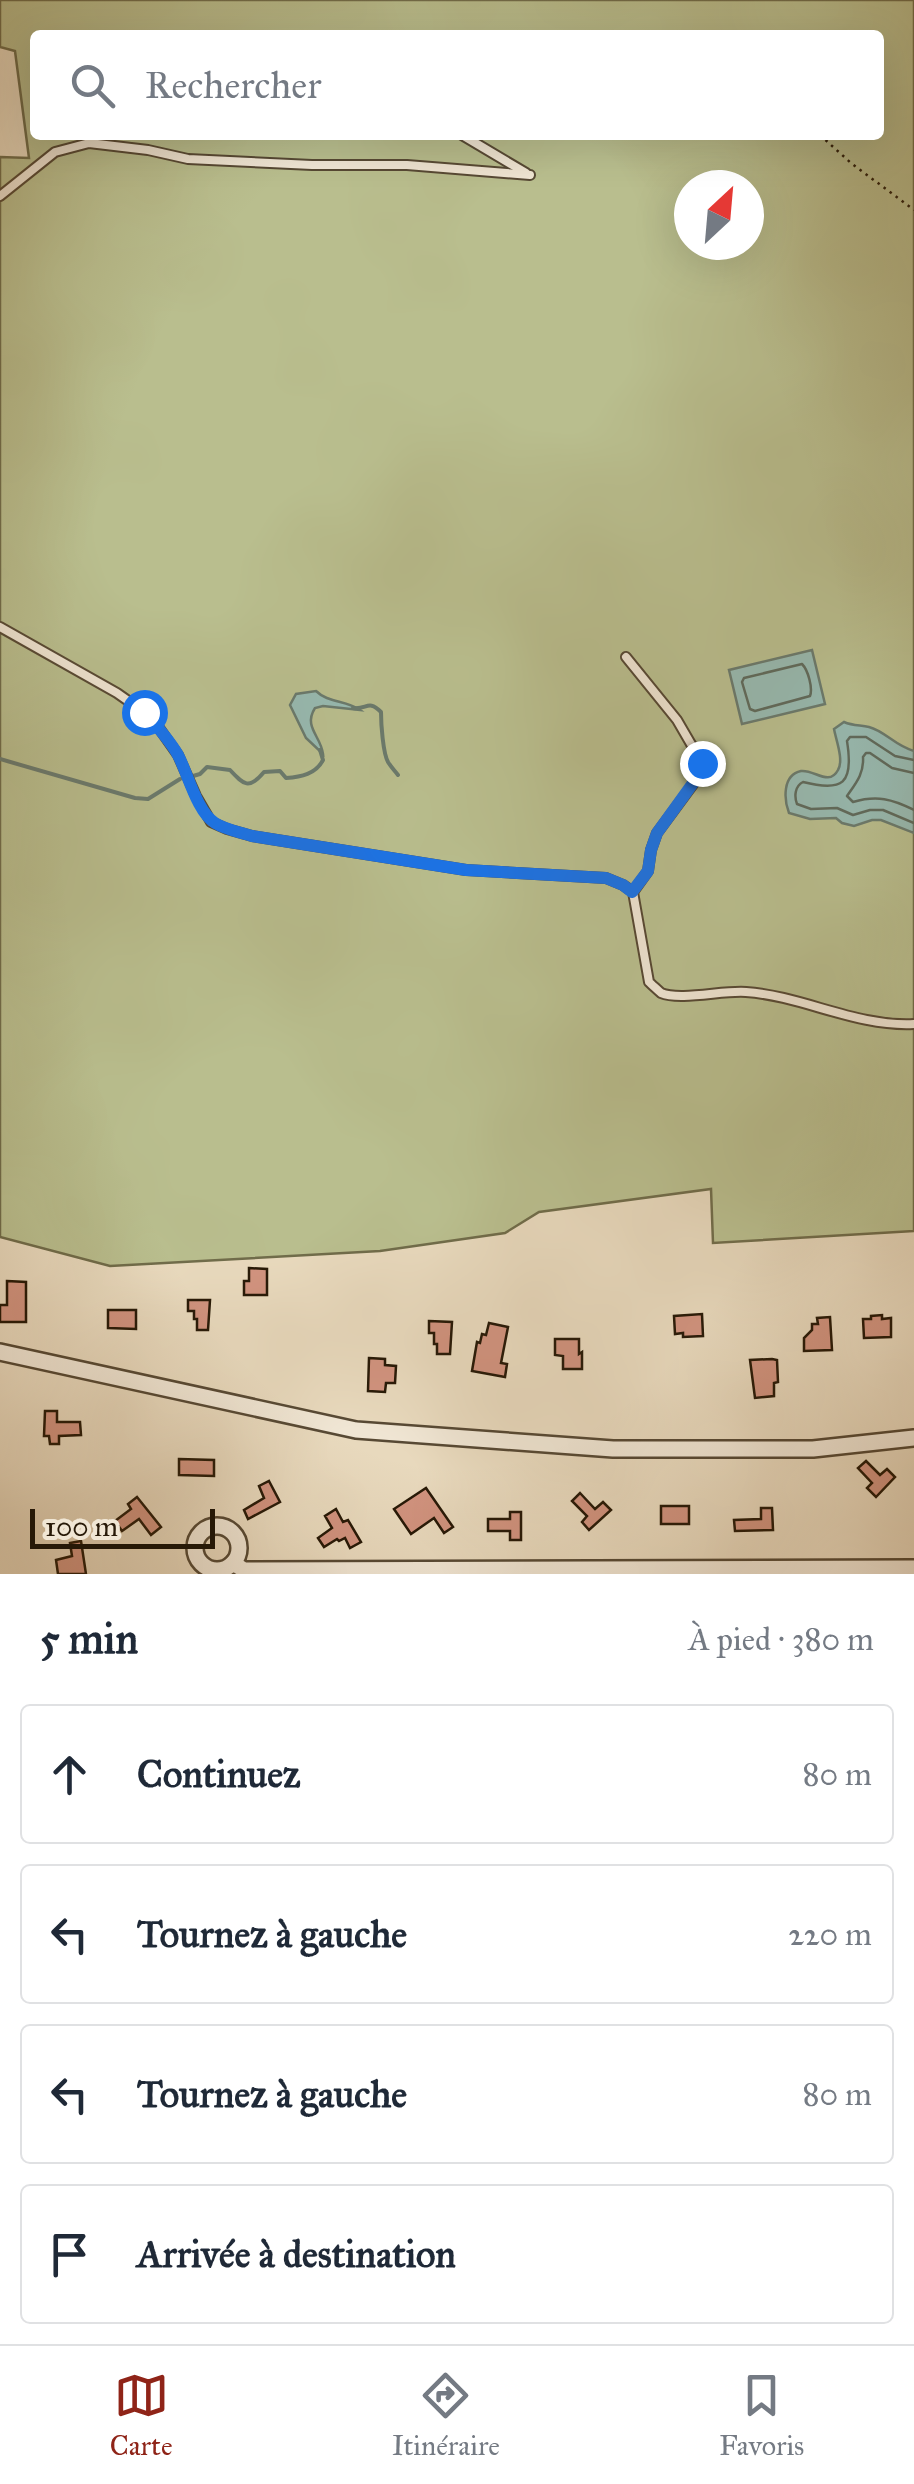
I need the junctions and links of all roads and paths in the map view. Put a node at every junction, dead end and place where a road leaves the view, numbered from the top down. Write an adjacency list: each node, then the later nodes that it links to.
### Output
1 (470, 140): 3 (lane)
2 (826, 140): 4 (path)
3 (0, 196)
4 (914, 210)
5 (0, 628): 7 (lane)
6 (626, 657): 7 (lane)
7 (632, 892): 8 (lane)
8 (914, 1024)
9 (0, 1352): 10 (street)
10 (914, 1438)
11 (233, 1563): 12 (street)
12 (914, 1568)

